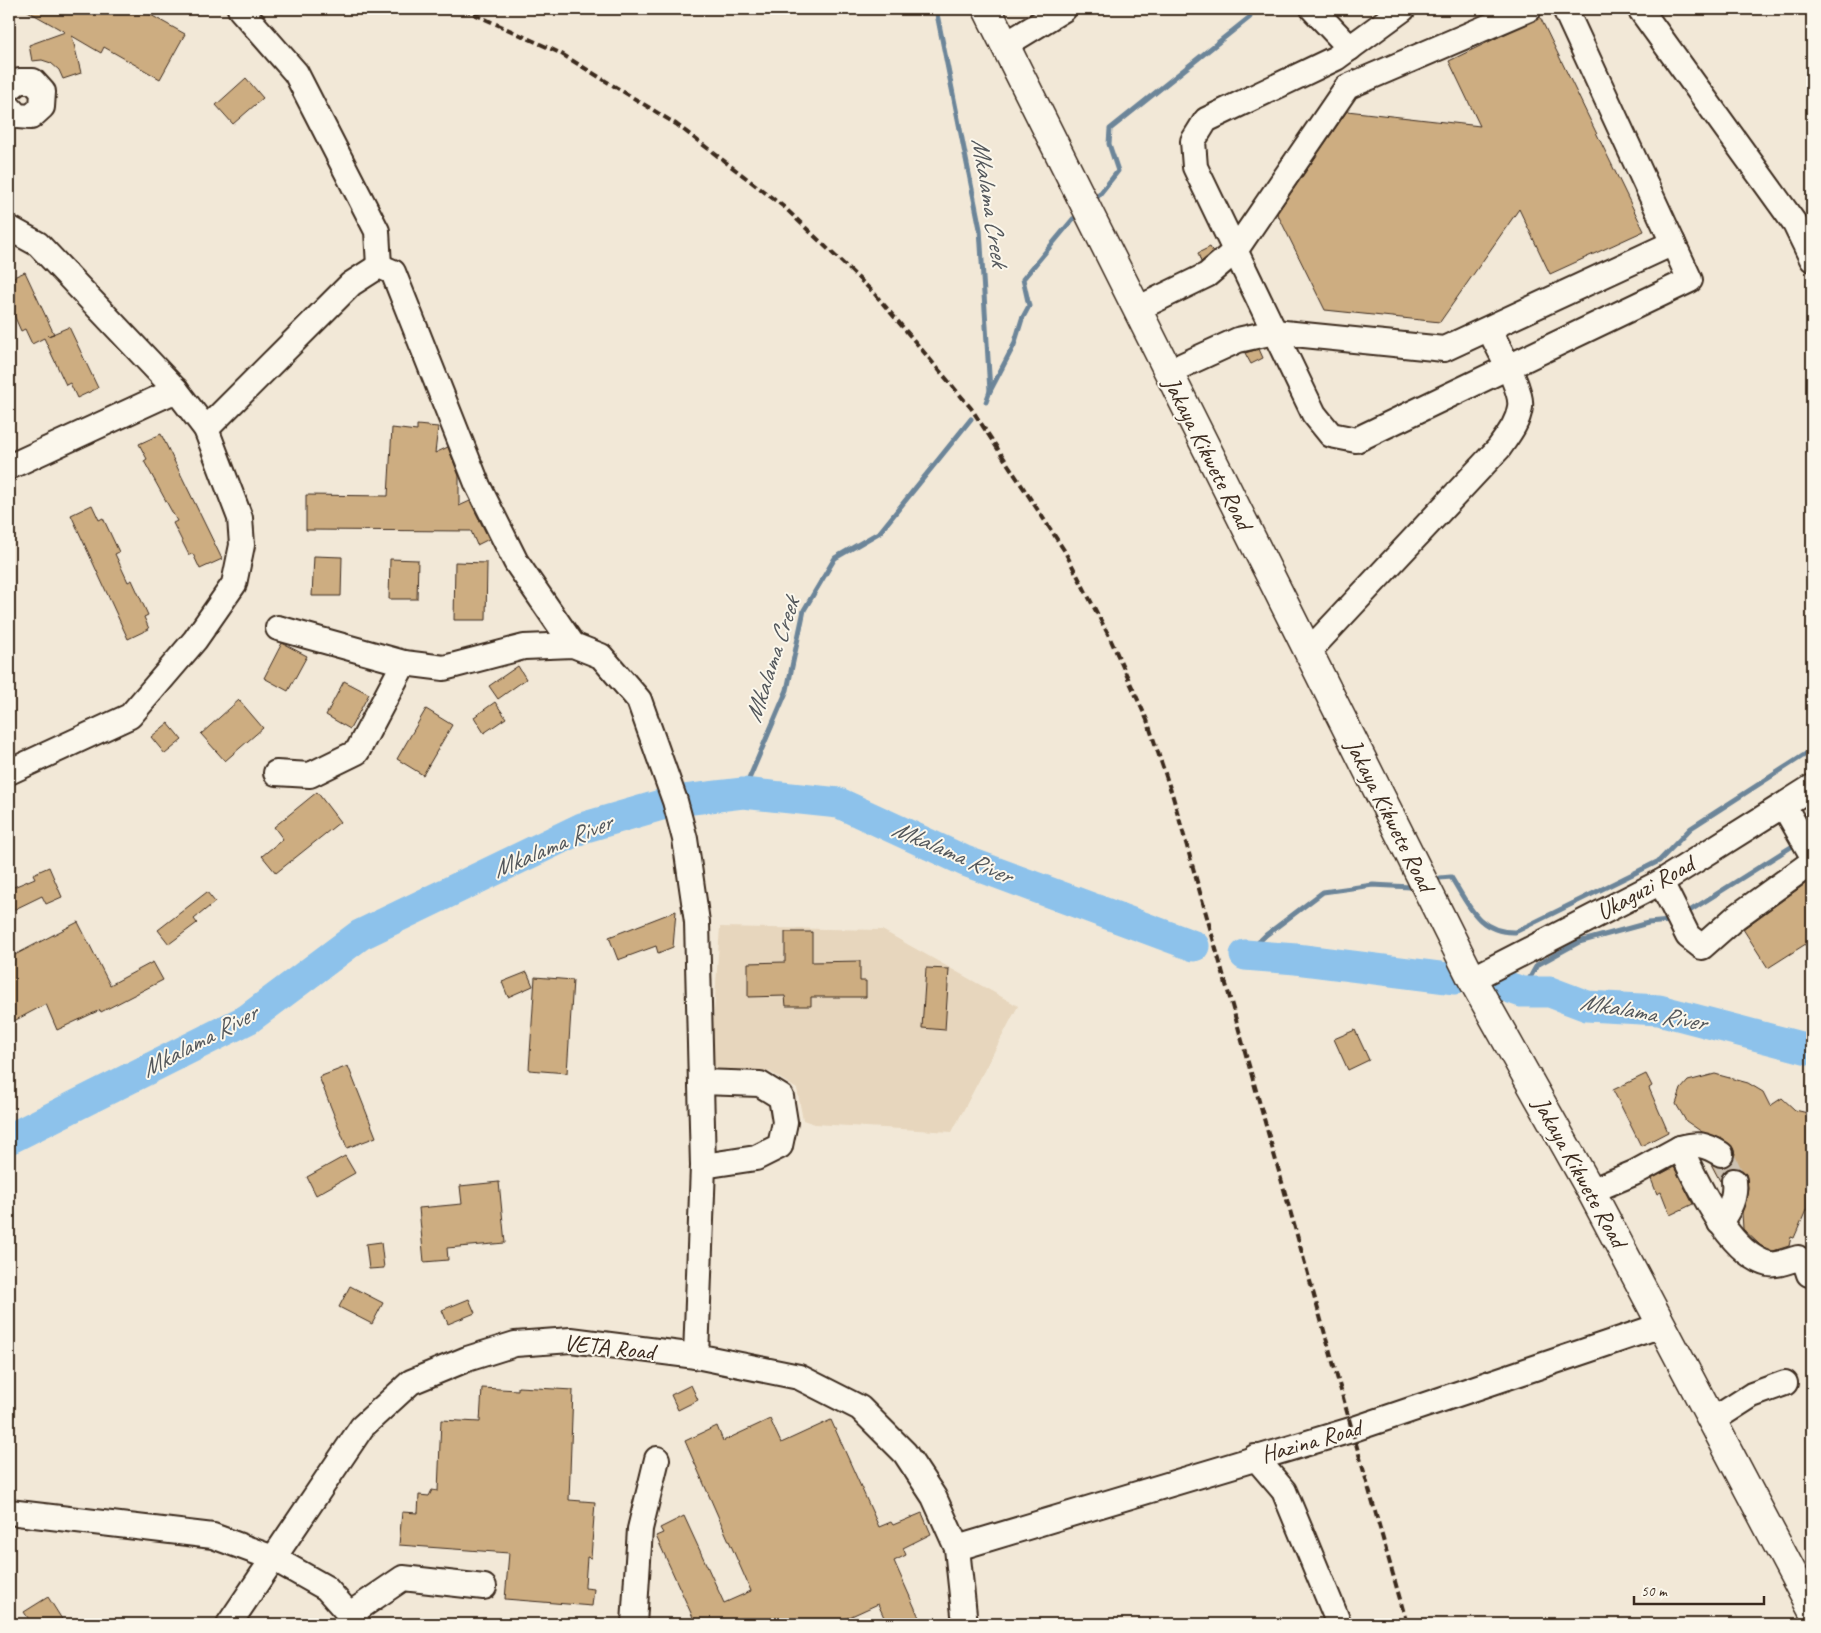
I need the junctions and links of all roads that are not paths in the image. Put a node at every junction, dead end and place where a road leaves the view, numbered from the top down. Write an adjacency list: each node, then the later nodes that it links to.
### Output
1 (240, 9): 17 (street)
2 (987, 9): 9 (main road, Jakaya Kikwete Road)
3 (1064, 9): 9 (street)
4 (1313, 9): 10 (street)
5 (1403, 9): 10 (street)
6 (1529, 9): 15 (street)
7 (1565, 9): 14 (street)
8 (1640, 9): 16 (street)
9 (1004, 46): 18 (main road, Jakaya Kikwete Road)
10 (1350, 48): 15 (street)
11 (9, 89): 12 (street)
12 (11, 118)
13 (9, 228): 23 (street)
14 (1673, 243): 19 (street); 21 (street)
15 (1235, 250): 18 (street); 20 (street)
16 (1812, 259)
17 (379, 266): 24 (street); 27 (street)
18 (1137, 309): 22 (main road, Jakaya Kikwete Road)
19 (1489, 329): 20 (street); 21 (street)
20 (1274, 332): 21 (street); 22 (street)
21 (1507, 368): 28 (street)
22 (1168, 372): 28 (main road, Jakaya Kikwete Road)
23 (176, 390): 24 (street); 25 (street)
24 (206, 429): 30 (street)
25 (9, 467)
26 (278, 628): 29 (street)
27 (573, 646): 29 (street); 38 (street)
28 (1308, 652): 37 (main road, Jakaya Kikwete Road)
29 (404, 663): 31 (street)
30 (9, 772)
31 (276, 773)
32 (1812, 787): 33 (street, Ukaguzi Road)
33 (1784, 806): 34 (street); 36 (street, Ukaguzi Road)
34 (1812, 855)
35 (1812, 862): 36 (street)
36 (1661, 882): 37 (street, Ukaguzi Road)
37 (1472, 980): 43 (main road, Jakaya Kikwete Road)
38 (701, 1082): 41 (street); 41 (street)
39 (1680, 1148): 40 (street); 43 (street); 44 (street)
40 (1721, 1154)
41 (703, 1166): 47 (street)
42 (1734, 1181): 44 (street)
43 (1591, 1191): 46 (main road, Jakaya Kikwete Road)
44 (1720, 1223): 45 (street)
45 (1809, 1274)
46 (1662, 1325): 49 (main road, Jakaya Kikwete Road); 50 (street, Hazina Road)
47 (696, 1356): 53 (street, VETA Road); 54 (street, VETA Road)
48 (1784, 1383): 49 (street)
49 (1713, 1420): 56 (main road, Jakaya Kikwete Road)
50 (1255, 1457): 53 (street, Hazina Road); 61 (street)
51 (657, 1459): 59 (street)
52 (9, 1512): 54 (street)
53 (957, 1548): 60 (street, VETA Road)
54 (273, 1558): 57 (street); 58 (street, VETA Road)
55 (484, 1587): 57 (street)
56 (1809, 1598)
57 (354, 1619)
58 (229, 1624)
59 (634, 1624)
60 (965, 1624)
61 (1339, 1624)

